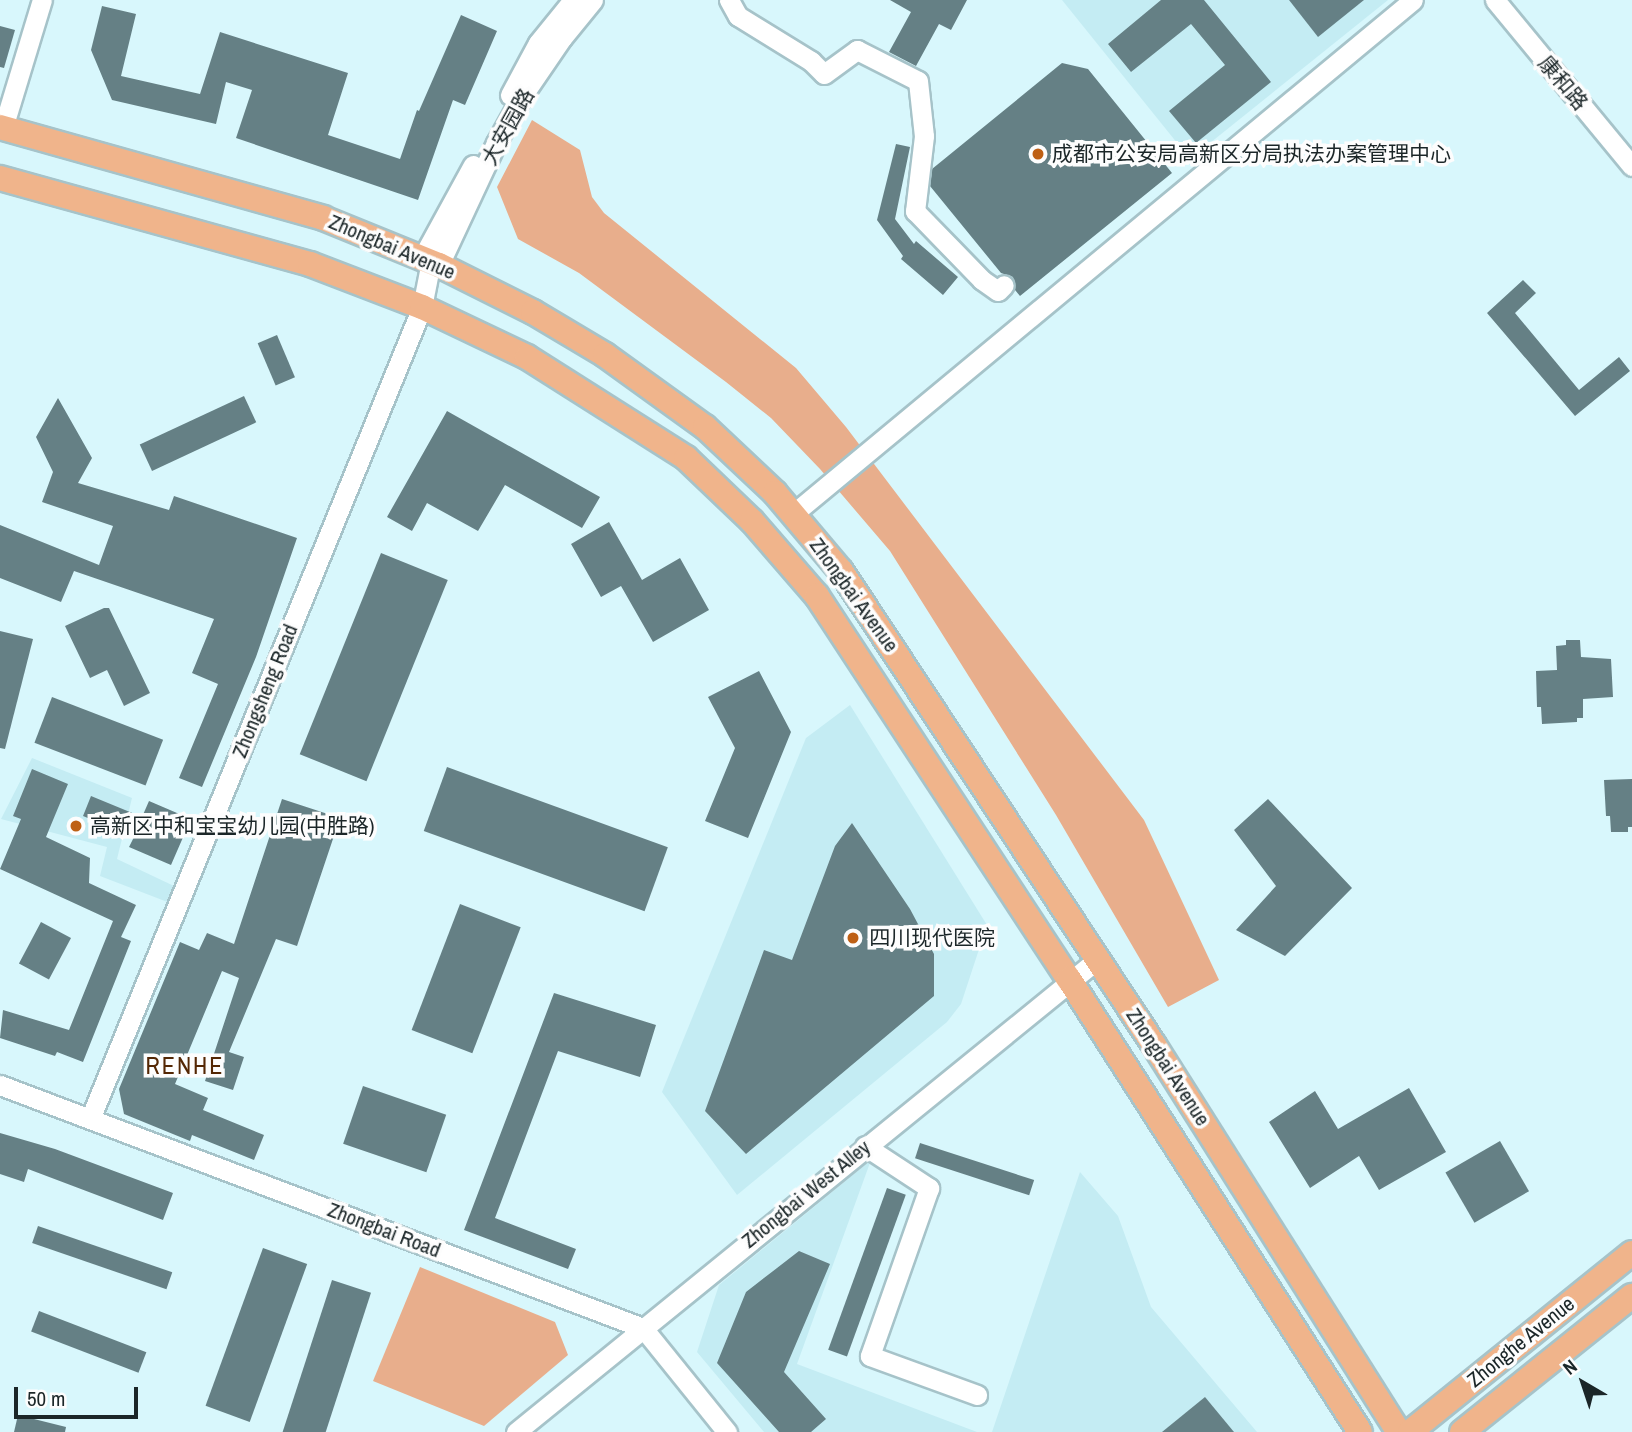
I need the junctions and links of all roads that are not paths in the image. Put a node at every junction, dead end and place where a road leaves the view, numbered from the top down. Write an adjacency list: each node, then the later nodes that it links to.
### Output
1 (42, 0): 7 (street)
2 (573, 0): 10 (street)
3 (593, 0): 10 (street, 大安园路)
4 (729, 0): 11 (street)
5 (1413, 0): 13 (street)
6 (1495, 0): 8 (street, 康和路)
7 (2, 127): 10 (main road, Zhongbai Avenue)
8 (1632, 166)
9 (0, 178): 12 (main road, Zhongbai Avenue)
10 (430, 261): 12 (street, Zhongsheng Road); 13 (main road, Zhongbai Avenue)
11 (1004, 285)
12 (422, 307): 15 (main road, Zhongbai Avenue); 17 (street, Zhongsheng Road)
13 (793, 514): 14 (main road, Zhongbai Avenue)
14 (1098, 959): 15 (street, Zhongbai West Alley); 26 (main road, Zhongbai Avenue)
15 (1069, 979): 18 (street, Zhongbai West Alley); 25 (main road, Zhongbai Avenue)
16 (0, 1086): 17 (street, Zhongbai Road)
17 (90, 1119): 21 (street, Zhongbai Road)
18 (865, 1146): 21 (street, Zhongbai West Alley); 22 (street)
19 (1632, 1252): 27 (main road, Zhonghe Avenue)
20 (1632, 1296): 28 (main road, Zhonghe Avenue)
21 (643, 1328): 23 (street, Zhongbai West Alley); 24 (street)
22 (977, 1395)
23 (516, 1432)
24 (727, 1432)
25 (1360, 1432)
26 (1399, 1432)
27 (1410, 1432)
28 (1462, 1432)

